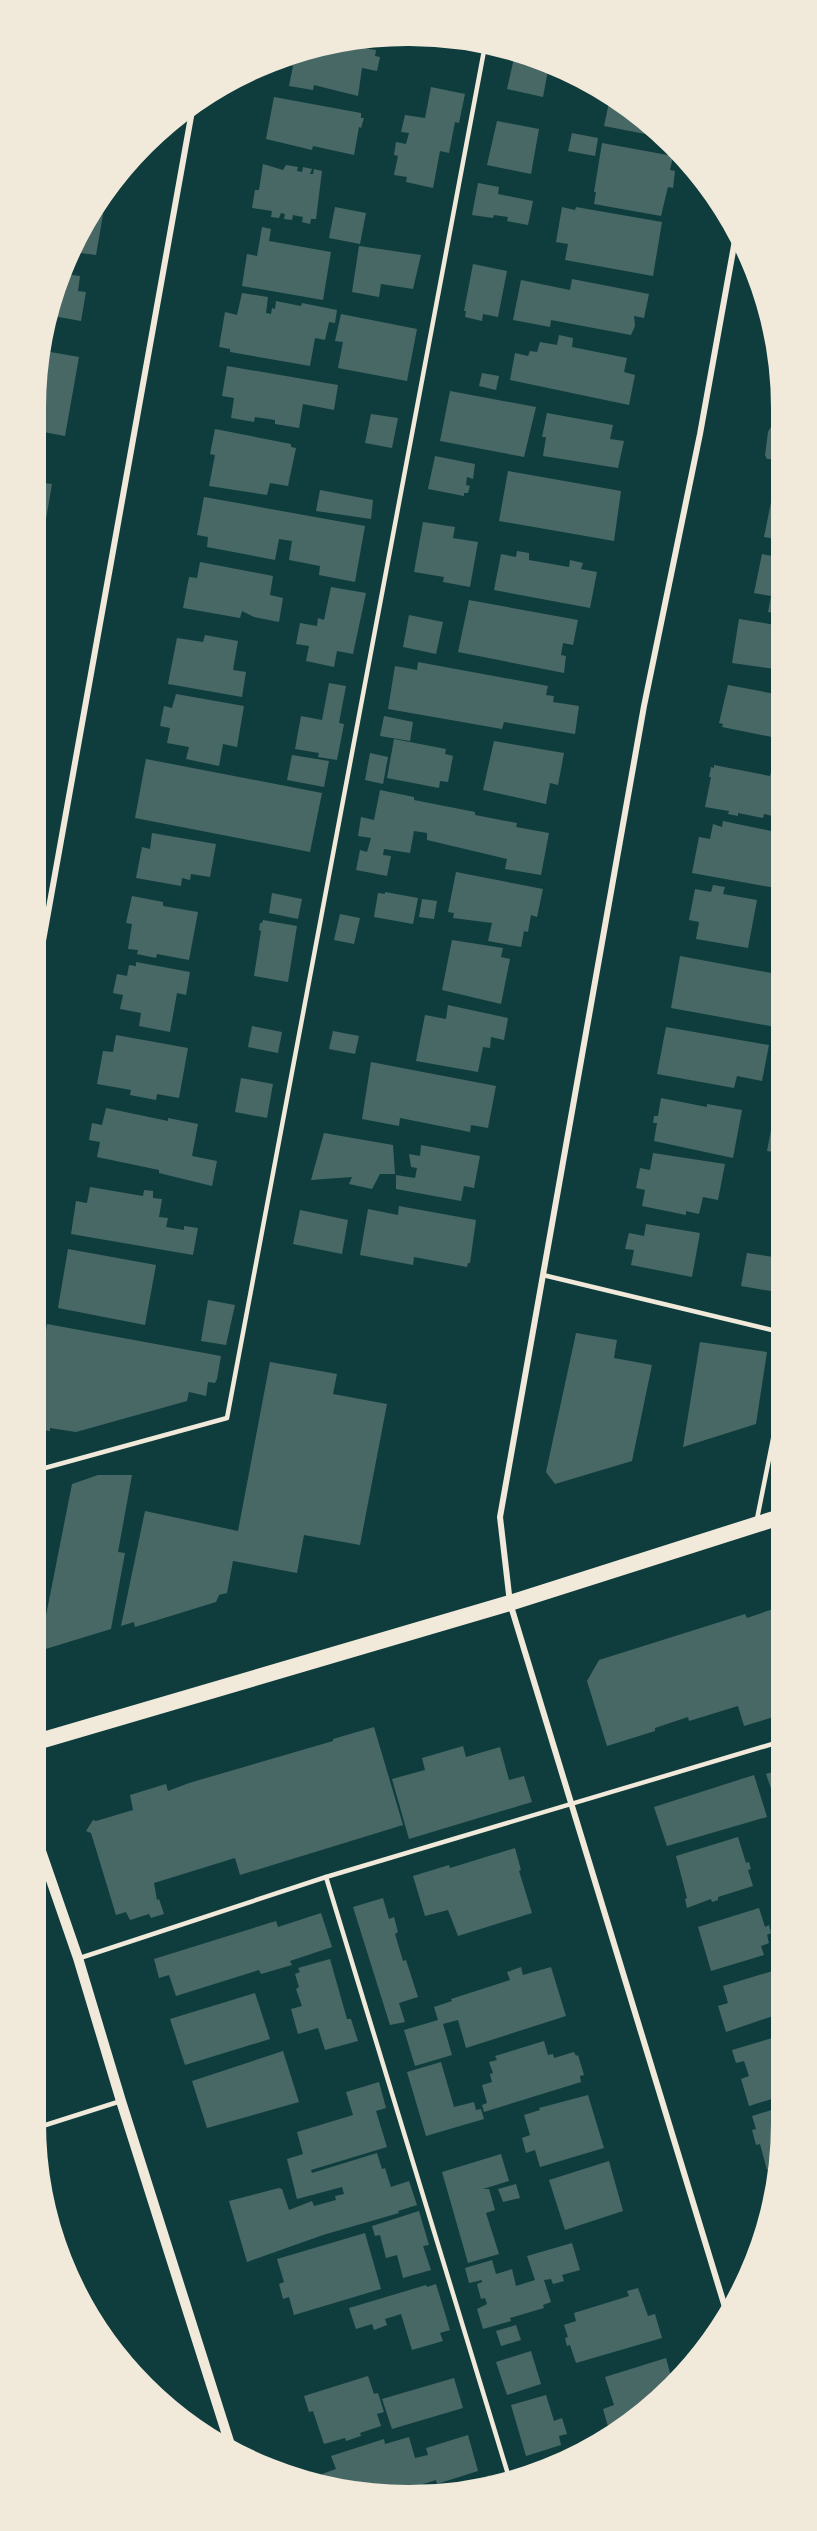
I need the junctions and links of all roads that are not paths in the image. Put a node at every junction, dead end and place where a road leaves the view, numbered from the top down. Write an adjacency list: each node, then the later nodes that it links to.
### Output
1 (484, 50): 8 (lane)
2 (192, 113): 4 (street)
3 (735, 241): 5 (street)
4 (42, 947)
5 (543, 1275): 6 (lane); 11 (street)
6 (775, 1331)
7 (775, 1429): 10 (lane)
8 (42, 1469)
9 (775, 1519): 10 (highway)
10 (756, 1525): 11 (highway)
11 (510, 1603): 12 (highway); 14 (street)
12 (42, 1740)
13 (775, 1743): 14 (lane)
14 (572, 1805): 16 (lane); 20 (street)
15 (42, 1854): 17 (street)
16 (326, 1877): 17 (lane); 22 (lane)
17 (78, 1958): 18 (street)
18 (121, 2101): 19 (lane); 21 (street)
19 (42, 2126)
20 (725, 2307)
21 (229, 2442)
22 (508, 2475)

